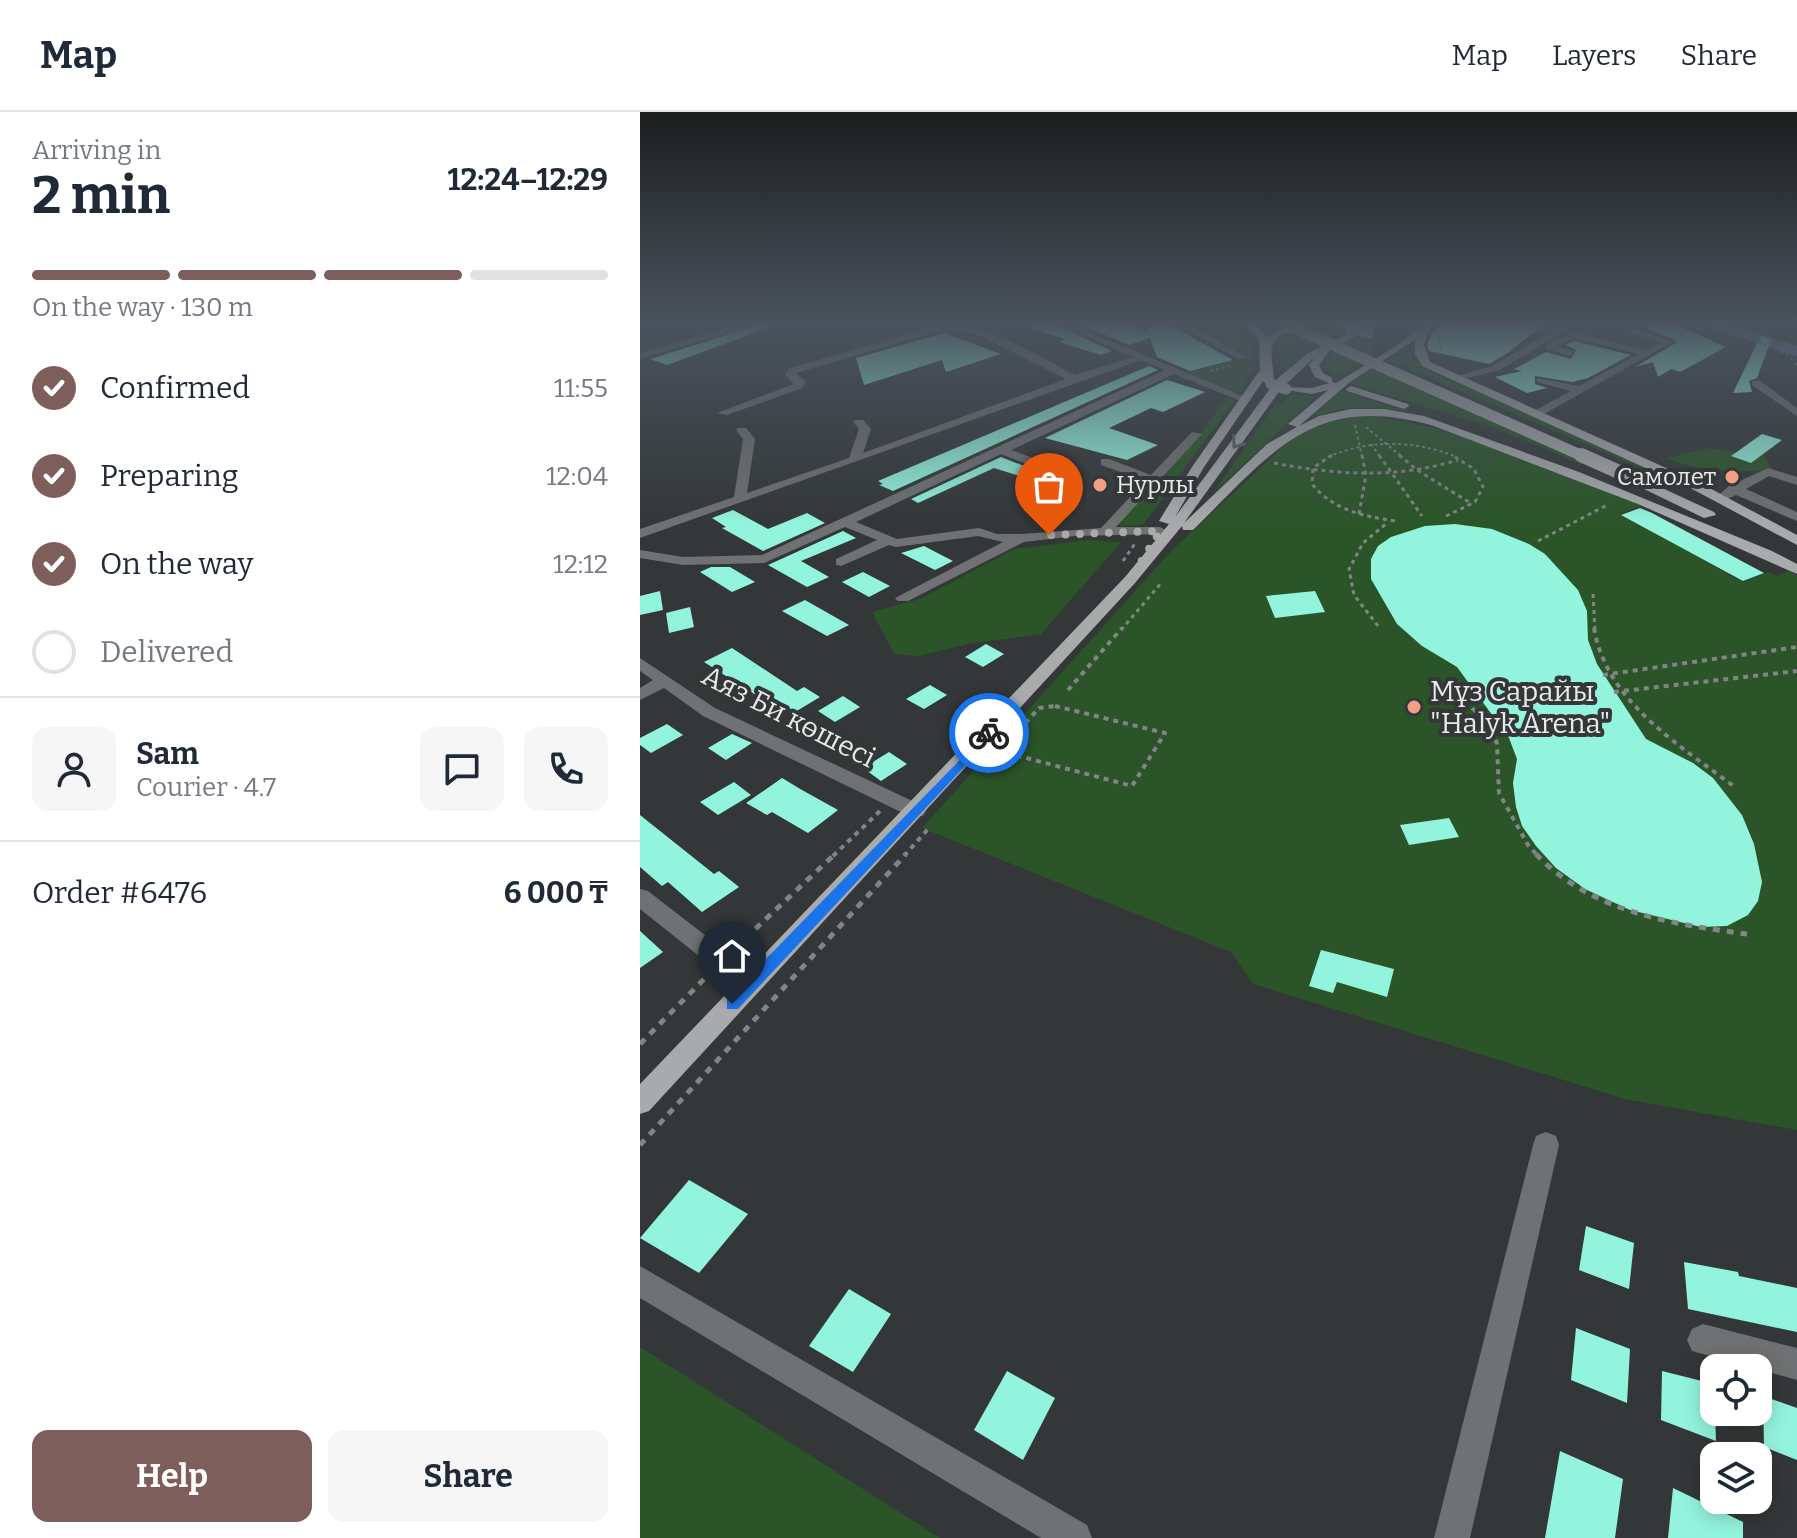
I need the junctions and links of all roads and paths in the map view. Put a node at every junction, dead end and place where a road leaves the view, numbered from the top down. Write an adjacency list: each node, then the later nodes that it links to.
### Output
1 (785, 391): 14 (street)
2 (1042, 391): 25 (street)
3 (1139, 391): 23 (street)
4 (1222, 391): 13 (street)
5 (1256, 391): 13 (main road)
6 (1275, 391): 62 (main road, one-way to 62)
7 (1325, 391): 24 (main road)
8 (1367, 391): 58 (main road)
9 (1445, 391): 28 (main road, bridge)
10 (1485, 391): 15 (main road)
11 (1579, 391): 15 (street)
12 (1766, 391): 16 (street)
13 (1247, 400): 49 (main road)
14 (723, 413)
15 (1538, 413): 37 (main road)
16 (1797, 413)
17 (859, 422): 25 (street)
18 (742, 430): 38 (street)
19 (1196, 434): 34 (street)
20 (1383, 443): 21 (path); 22 (path); 26 (path); 29 (path)
21 (1371, 444): 22 (path); 31 (path)
22 (1361, 445): 30 (path); 33 (path)
23 (1001, 450): 32 (street); 46 (street)
24 (1265, 458): 30 (path); 58 (main road); 62 (main road)
25 (855, 459): 38 (street)
26 (1460, 460): 29 (path); 39 (path)
27 (1105, 462): 34 (street)
28 (1625, 469): 56 (main road); 60 (main road)
29 (1417, 470): 31 (path); 39 (path)
30 (1312, 471): 33 (path); 41 (path)
31 (1392, 474): 33 (path); 42 (path)
32 (1066, 475)
33 (1366, 475): 41 (path)
34 (1153, 480): 50 (street)
35 (1797, 481): 36 (street)
36 (1734, 489): 37 (street); 44 (street)
37 (1721, 498): 55 (main road)
38 (740, 499): 51 (street)
39 (1472, 504): 43 (path)
40 (1609, 504): 54 (path)
41 (1359, 514): 45 (path)
42 (1422, 516)
43 (1446, 516)
44 (1797, 517)
45 (1395, 521)
46 (845, 522): 53 (street); 57 (street)
47 (1387, 523): 66 (path)
48 (1144, 531): 49 (street); 50 (street); 62 (path)
49 (1160, 531): 62 (main road)
50 (1104, 532): 52 (street)
51 (640, 534)
52 (1022, 538): 53 (street); 65 (street)
53 (889, 540): 59 (street)
54 (1538, 541)
55 (1797, 541)
56 (1797, 547)
57 (640, 554)
58 (1777, 559): 61 (main road)
59 (841, 562)
60 (1797, 563)
61 (1797, 570)
62 (1126, 572): 81 (main road)
63 (1162, 582): 73 (path)
64 (1593, 594): 70 (path)
65 (903, 598)
66 (1378, 626)
67 (1797, 647): 70 (path)
68 (640, 663): 72 (street, Аяз Би көшесі)
69 (1797, 671): 74 (path)
70 (1611, 674): 71 (path); 74 (path)
71 (1603, 675)
72 (664, 681): 77 (street); 80 (street, Аяз Би көшесі)
73 (1068, 690)
74 (1622, 691): 75 (path); 79 (path)
75 (1614, 692)
76 (1458, 694): 83 (path)
77 (640, 695)
78 (1165, 733): 78 (path)
79 (1736, 788)
80 (893, 799): 81 (street, Аяз Би көшесі); 84 (path)
81 (923, 819): 85 (main road); 88 (path)
82 (640, 897): 84 (street)
83 (1747, 934)
84 (722, 961): 85 (street); 86 (path)
85 (751, 984): 87 (main road)
86 (640, 1044)
87 (640, 1102)
88 (640, 1145)
89 (1546, 1145): 94 (street)
90 (640, 1281): 93 (street)
91 (1703, 1340): 92 (street)
92 (1797, 1364)
93 (1074, 1538)
94 (1452, 1538)

